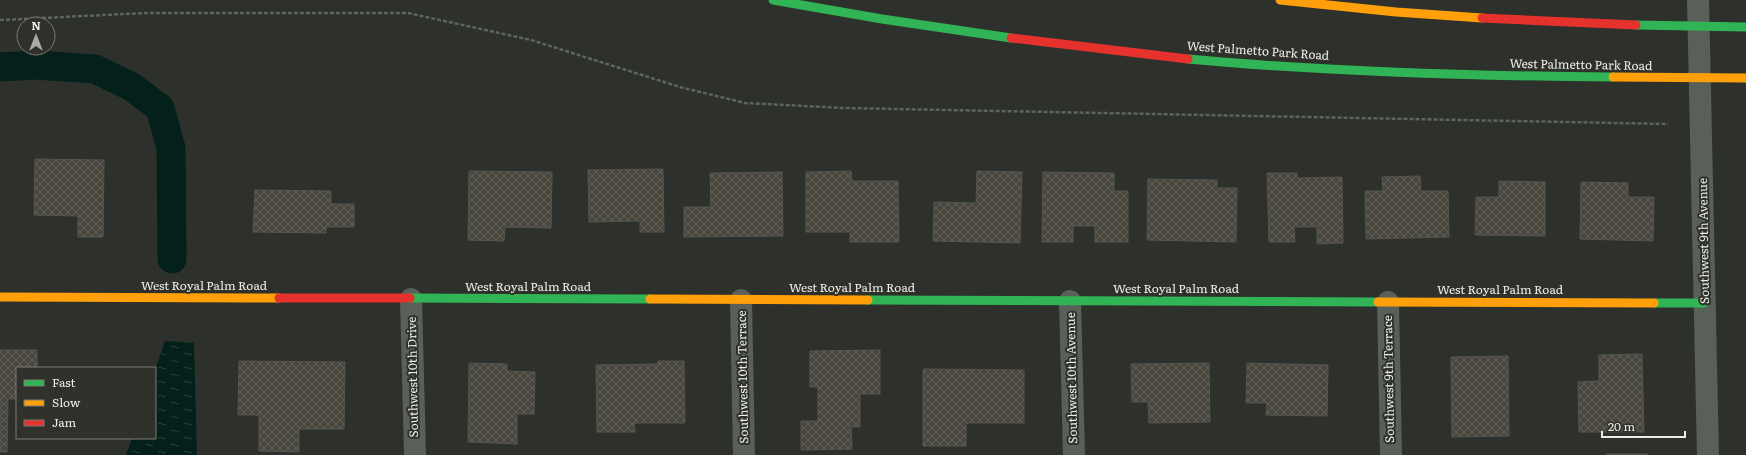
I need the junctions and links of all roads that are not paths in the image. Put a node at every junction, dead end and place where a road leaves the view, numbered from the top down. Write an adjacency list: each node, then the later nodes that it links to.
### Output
1 (772, 0): 6 (street, West Palmetto Park Road)
2 (1280, 0): 4 (street)
3 (1698, 0): 4 (street, Southwest 9th Avenue)
4 (1699, 27): 5 (street); 6 (street, Southwest 9th Avenue)
5 (1746, 28)
6 (1700, 78): 7 (street, West Palmetto Park Road); 13 (street, Southwest 9th Avenue)
7 (1746, 78)
8 (0, 297): 9 (street, West Royal Palm Road)
9 (412, 299): 10 (street, West Royal Palm Road); 14 (street, Southwest 10th Drive)
10 (741, 300): 11 (street, West Royal Palm Road); 15 (street, Southwest 10th Terrace)
11 (1070, 301): 12 (street, West Royal Palm Road); 16 (street, Southwest 10th Avenue)
12 (1388, 302): 13 (street, West Royal Palm Road); 17 (street, Southwest 9th Terrace)
13 (1704, 302): 18 (street, Southwest 9th Avenue)
14 (415, 455)
15 (744, 455)
16 (1074, 455)
17 (1391, 455)
18 (1708, 455)

